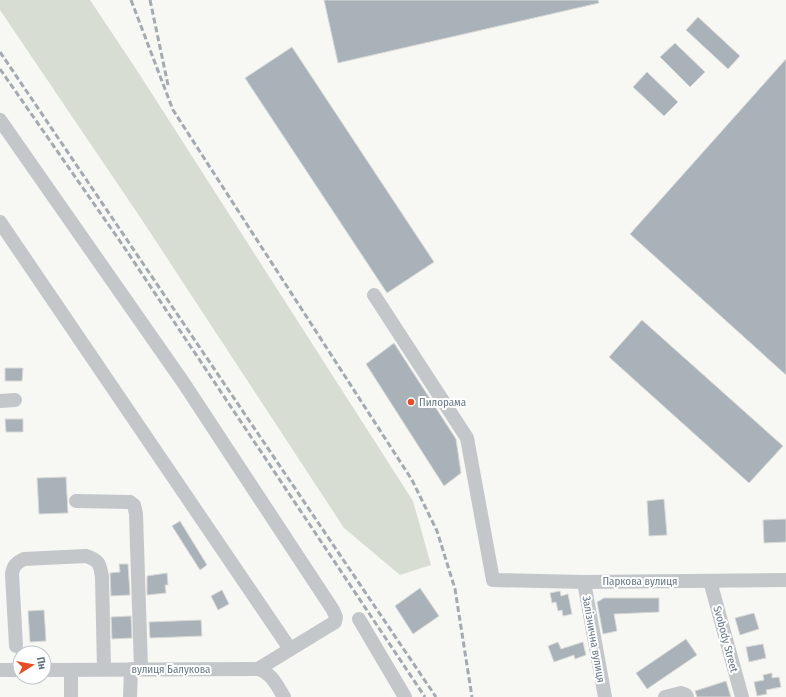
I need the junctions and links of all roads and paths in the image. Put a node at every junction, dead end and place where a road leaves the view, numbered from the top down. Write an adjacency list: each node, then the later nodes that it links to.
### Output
1 (0, 120): 12 (street)
2 (0, 222): 12 (street)
3 (374, 295): 9 (street, Паркова вулиця)
4 (0, 400): 5 (street)
5 (15, 400)
6 (76, 502): 15 (street)
7 (786, 580): 8 (street, Паркова вулиця)
8 (710, 581): 9 (street, Паркова вулиця); 27 (street, Svobody Street)
9 (584, 582): 24 (street, Залізнична вулиця)
10 (359, 619): 23 (street)
11 (16, 645): 14 (street)
12 (290, 649): 13 (street)
13 (258, 668): 15 (street, вулиця Балукова); 22 (street)
14 (104, 669): 15 (street, вулиця Балукова); 19 (street, вулиця Балукова)
15 (136, 669): 21 (street)
16 (0, 670): 17 (street)
17 (12, 670)
18 (52, 670): 19 (street, вулиця Балукова)
19 (71, 670): 20 (street)
20 (71, 697)
21 (130, 697)
22 (284, 697)
23 (405, 697)
24 (605, 697)
25 (665, 697): 26 (street)
26 (687, 697)
27 (742, 697)

